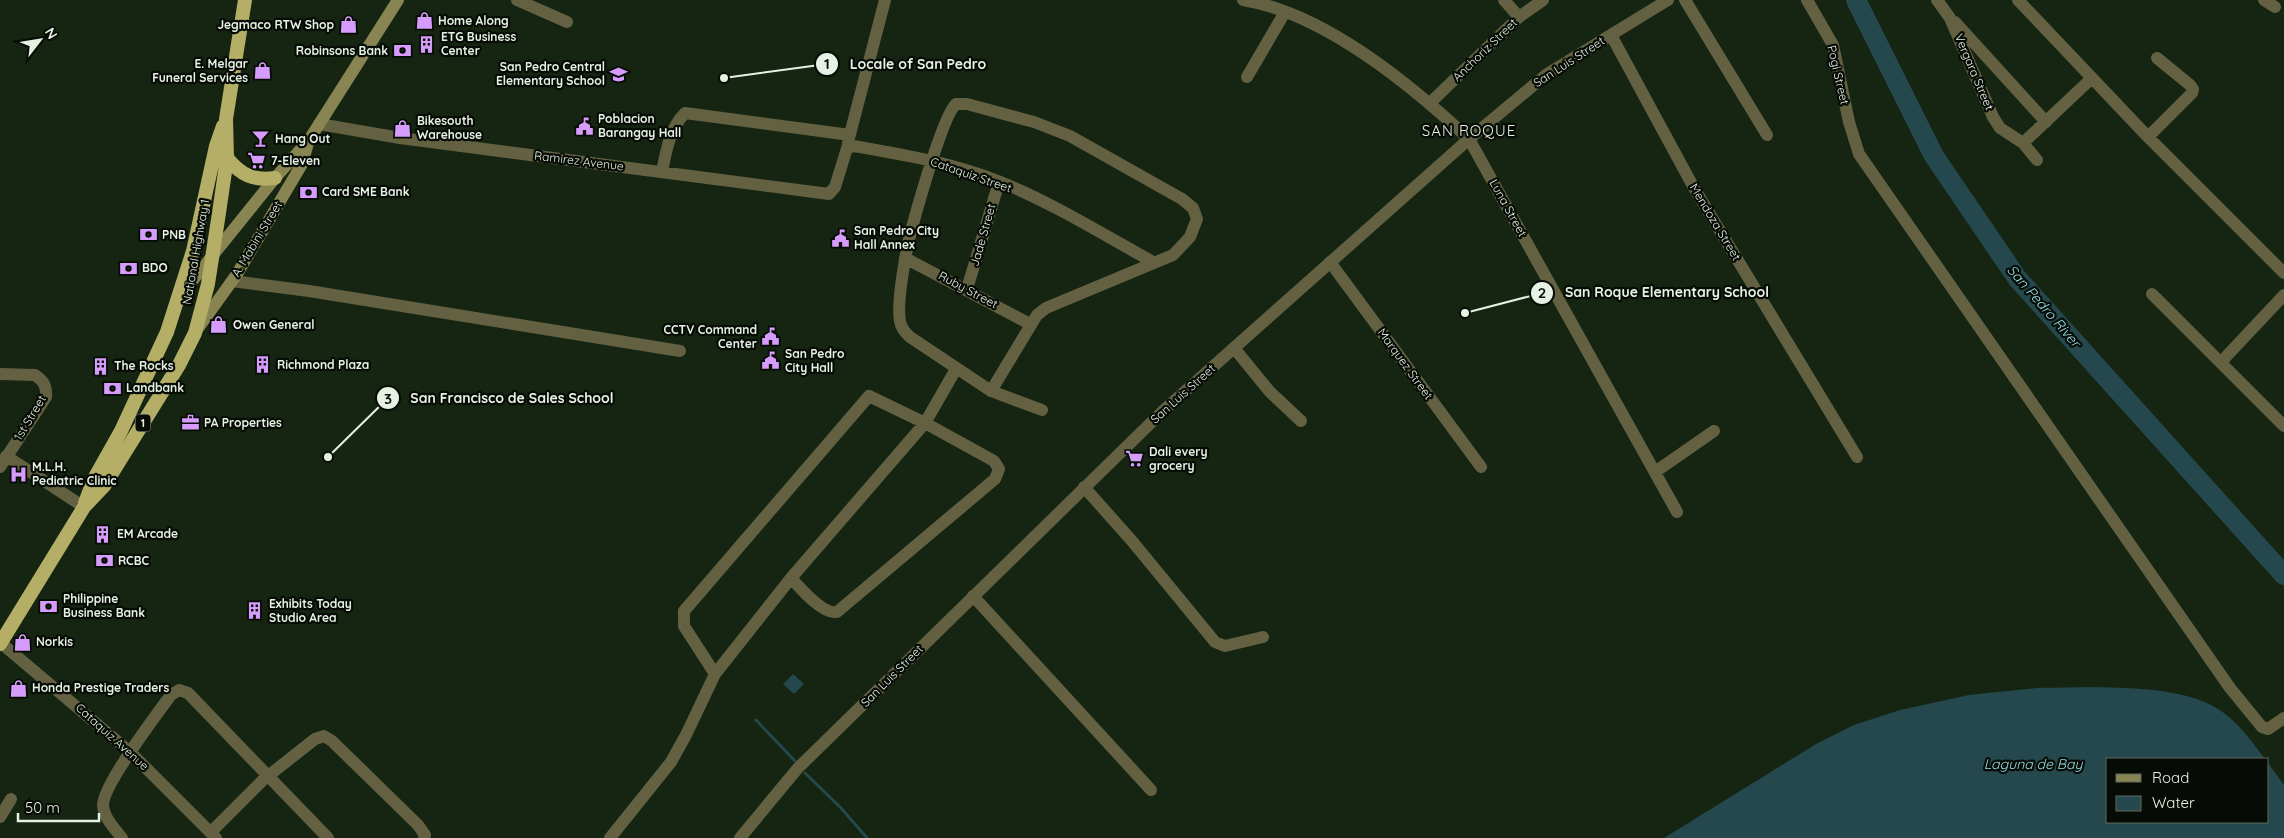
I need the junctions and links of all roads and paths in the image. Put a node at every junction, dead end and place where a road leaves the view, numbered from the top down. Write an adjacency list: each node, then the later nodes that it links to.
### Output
1 (245, 0): 22 (highway, National Highway 1 / 1)
2 (398, 0): 24 (main road, A. Mabini Street)
3 (517, 0): 16 (street)
4 (885, 0): 29 (street)
5 (1243, 0): 13 (street, Luna Street)
6 (1504, 0): 14 (street)
7 (1543, 0): 14 (street, Anchoriz Street)
8 (1668, 0): 17 (street, San Luis Street)
9 (1685, 0): 25 (street)
10 (1806, 0): 72 (street, Pogi Street)
11 (1937, 0): 15 (street, Vergara Street)
12 (2018, 0): 20 (street)
13 (1285, 12): 19 (street); 21 (street, Luna Street)
14 (1519, 17): 21 (street, Anchoriz Street)
15 (1950, 18): 23 (street); 30 (street, Vergara Street)
16 (567, 22)
17 (1611, 35): 27 (street, San Luis Street); 60 (street, Mendoza Street)
18 (2157, 58): 26 (street)
19 (1247, 77)
20 (2092, 78): 23 (street); 26 (street)
21 (1430, 103): 27 (street, Luna Street)
22 (226, 119): 31 (highway, National Highway 1 / 1); 46 (highway, National Highway 1 / 1)
23 (2046, 122): 30 (street)
24 (319, 124): 28 (main road, A. Mabini Street); 34 (street, Ramirez Avenue)
25 (1767, 135)
26 (2148, 136): 41 (street)
27 (1469, 139): 40 (street, San Luis Street); 63 (street, Luna Street)
28 (309, 140): 35 (main road, A. Mabini Street); 42 (main road, A. Mabini Street)
29 (849, 140): 32 (street, Cataquiz Street); 34 (street, Ramirez Avenue); 34 (street, Cataquiz Street)
30 (2023, 144): 33 (street, Vergara Street)
31 (227, 158): 35 (highway); 37 (highway, National Highway 1 / 1)
32 (932, 160): 36 (street, Cataquiz Street); 38 (street); 39 (street)
33 (2037, 160)
34 (662, 172)
35 (275, 178): 37 (main road, A. Mabini Street)
36 (999, 182): 39 (street, Cataquiz Street); 43 (street, Jade Street)
37 (212, 258): 46 (main road, A. Mabini Street); 48 (highway, National Highway 1 / 1)
38 (905, 258): 43 (street, Ruby Street); 52 (street)
39 (1153, 262): 47 (street)
40 (1330, 262): 49 (street, San Luis Street); 62 (street, Marquez Street)
41 (2284, 273)
42 (232, 282): 48 (main road, A. Mabini Street); 50 (street)
43 (967, 289): 47 (street, Ruby Street)
44 (2152, 294): 51 (street)
45 (2284, 295): 51 (street)
46 (180, 296): 65 (highway, National Highway 1 / 1)
47 (1030, 324): 54 (street)
48 (195, 333): 65 (highway, National Highway 1 / 1)
49 (1234, 348): 56 (street); 64 (street, San Luis Street)
50 (680, 351)
51 (2221, 362): 58 (street)
52 (956, 369): 54 (street); 57 (street)
53 (0, 374): 61 (street, 1st Street)
54 (991, 391): 55 (street)
55 (1042, 410)
56 (1301, 421)
57 (925, 423): 67 (street); 67 (street); 71 (street)
58 (2284, 426)
59 (1714, 431): 63 (street)
60 (1857, 457)
61 (3, 462): 65 (street)
62 (1481, 467)
63 (1655, 472): 66 (street, Luna Street)
64 (1084, 487): 68 (street, San Luis Street); 69 (street)
65 (84, 508): 70 (highway, National Highway 1 / 1)
66 (1677, 512)
67 (791, 578): 71 (street)
68 (973, 596): 75 (street); 83 (street, San Luis Street)
69 (1263, 637)
70 (0, 644): 73 (street, Cataquiz Avenue)
71 (715, 674): 82 (street)
72 (2284, 718)
73 (130, 752): 74 (street); 78 (street, Cataquiz Avenue); 79 (street)
74 (268, 776): 78 (street); 80 (street); 81 (street)
75 (1151, 790)
76 (11, 799): 77 (street)
77 (0, 817)
78 (214, 835)
79 (122, 838)
80 (328, 838)
81 (424, 838)
82 (610, 838)
83 (740, 838)

